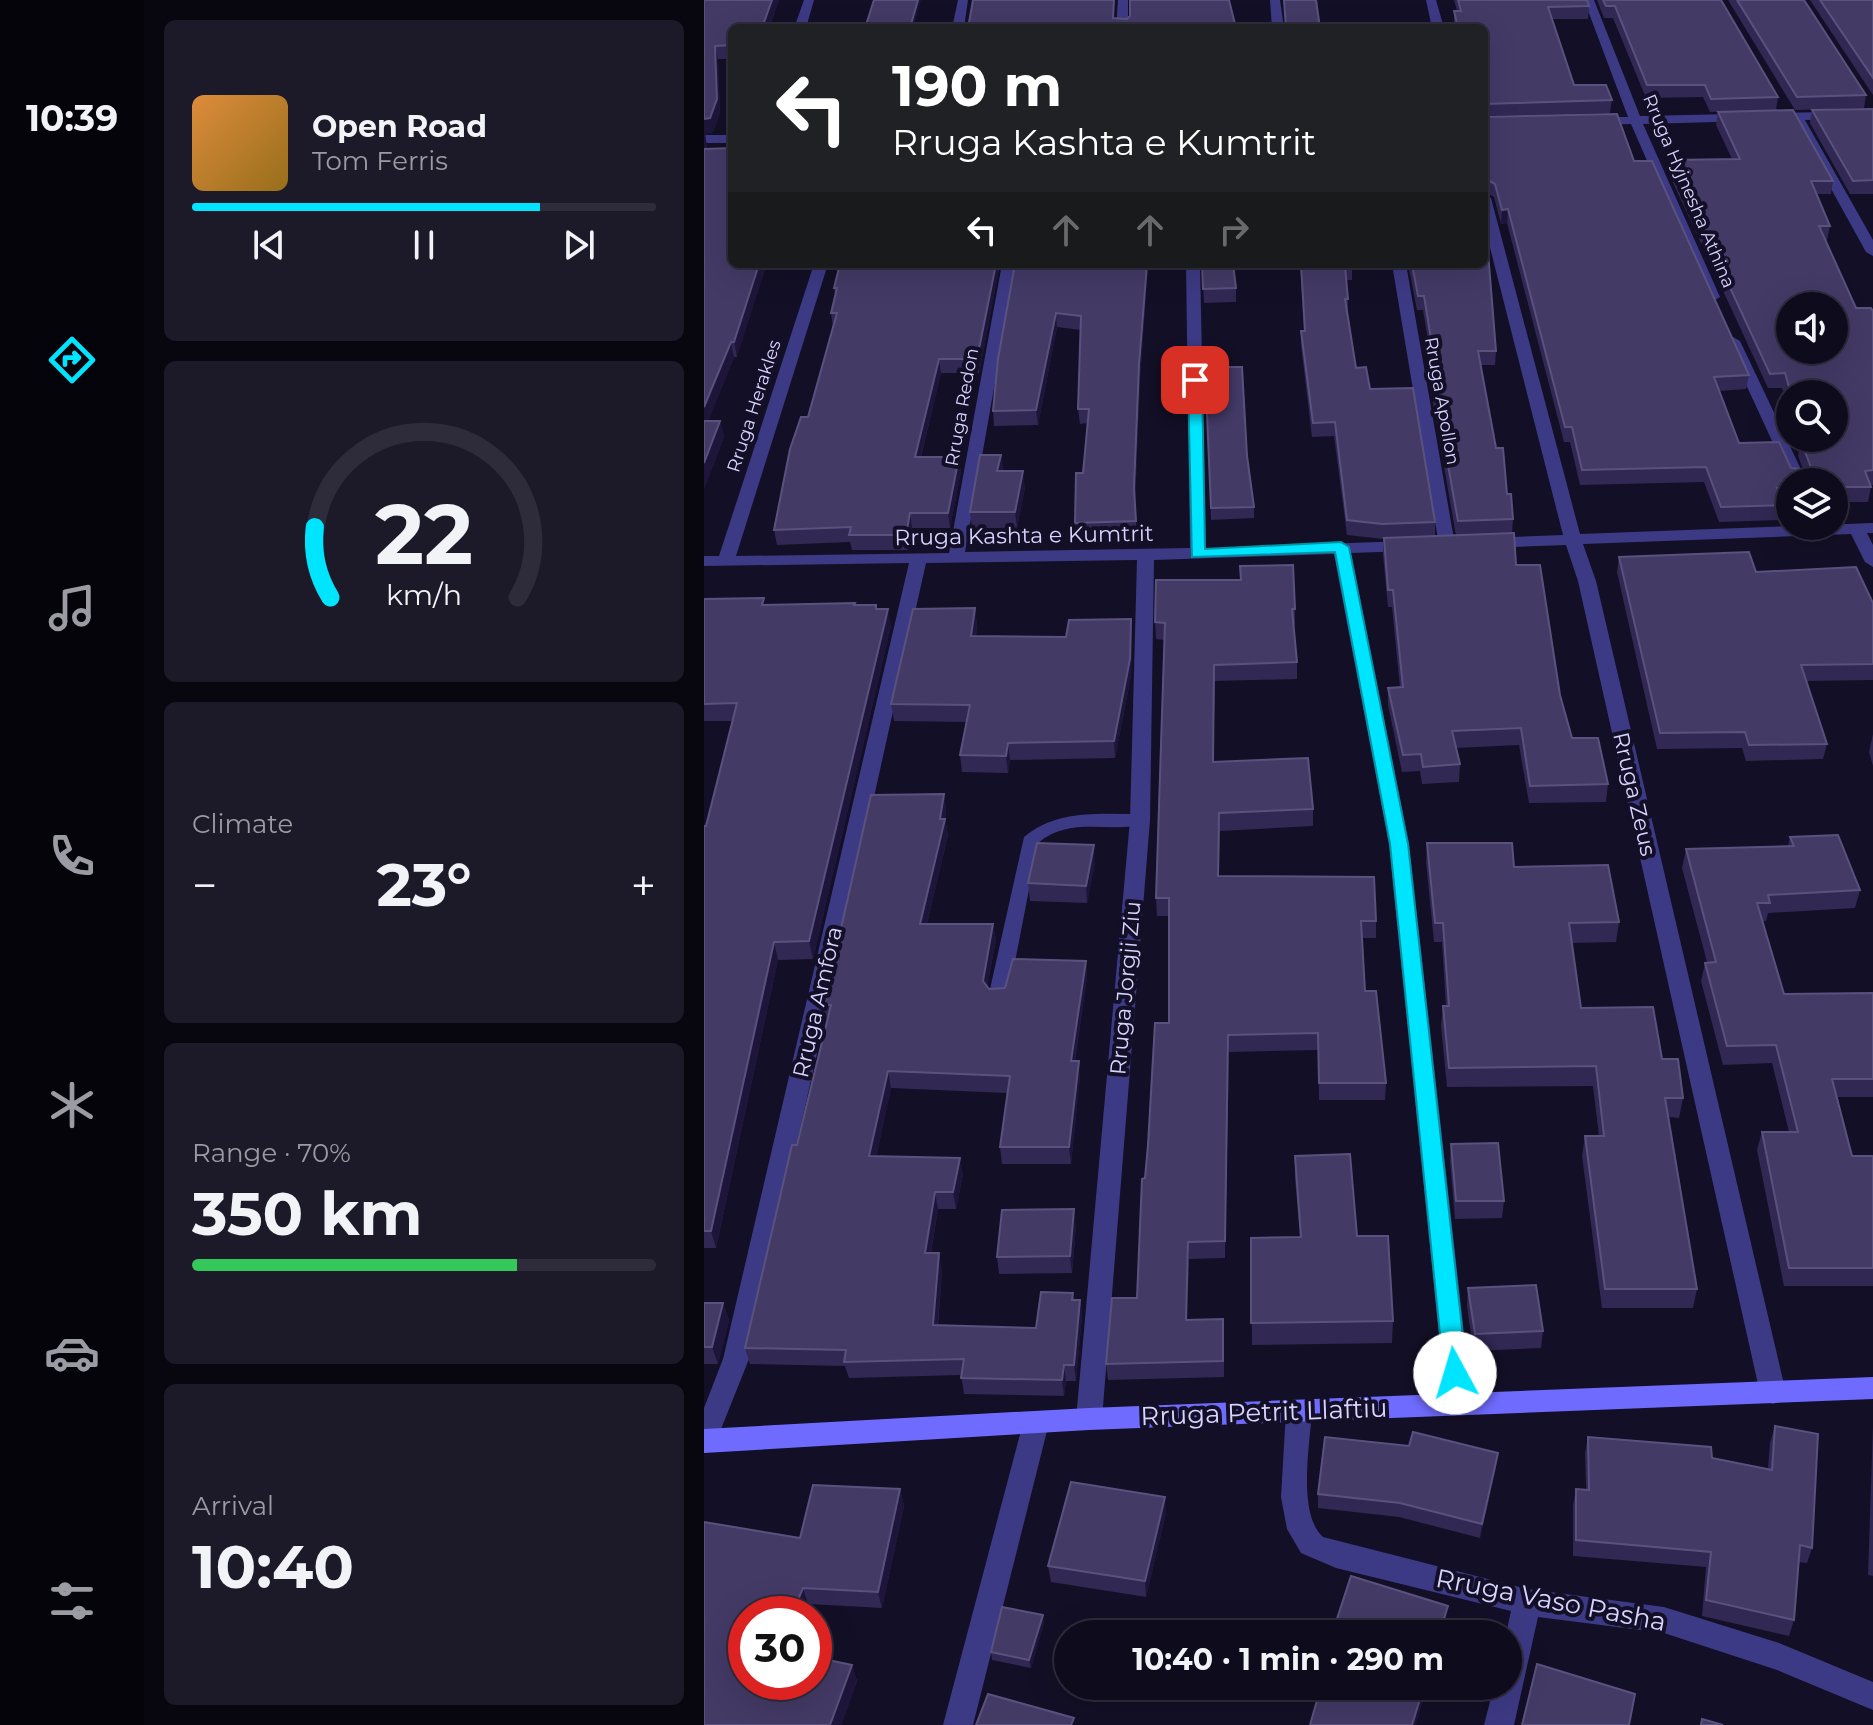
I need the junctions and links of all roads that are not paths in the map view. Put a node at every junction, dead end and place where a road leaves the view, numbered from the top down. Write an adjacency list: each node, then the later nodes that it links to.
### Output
1 (809, 0): 7 (street)
2 (963, 0): 8 (street)
3 (1123, 0): 9 (street)
4 (1275, 0): 10 (street)
5 (1431, 0): 11 (street)
6 (1589, 0): 17 (street, Rruga Hyjnesha Athina)
7 (801, 24)
8 (959, 24)
9 (1122, 24)
10 (1278, 24)
11 (1437, 24)
12 (1864, 96): 14 (street)
13 (1782, 104): 16 (street)
14 (1873, 109)
15 (1873, 115): 16 (street)
16 (1793, 117): 17 (street); 22 (street)
17 (1636, 121): 18 (street); 27 (street, Rruga Hyjnesha Athina)
18 (1575, 122)
19 (704, 139): 20 (street)
20 (728, 139)
21 (1488, 213): 30 (street, Rruga Zeus)
22 (1873, 252)
23 (820, 268): 36 (street, Rruga Herakles)
24 (1008, 268): 35 (street, Rruga Redon)
25 (1193, 268): 33 (street)
26 (1400, 268): 31 (street, Rruga Apollon)
27 (1792, 468)
28 (1864, 528): 38 (street)
29 (1776, 530): 30 (street, Rruga Kashta e Kumtrit)
30 (1573, 540): 31 (street, Rruga Kashta e Kumtrit); 43 (street, Rruga Zeus)
31 (1447, 545): 32 (street, Rruga Kashta e Kumtrit)
32 (1341, 547): 33 (street, Rruga Kashta e Kumtrit); 44 (street)
33 (1198, 554): 34 (street, Rruga Kashta e Kumtrit)
34 (1146, 555): 35 (street, Rruga Kashta e Kumtrit); 40 (street, Rruga Jorgji Ziu)
35 (956, 558): 37 (street, Rruga Kashta e Kumtrit)
36 (726, 559): 37 (street, Rruga Kashta e Kumtrit); 39 (street, Rruga Kashta e Kumtrit)
37 (918, 559): 48 (street, Rruga Amfora)
38 (1873, 562)
39 (705, 563)
40 (1140, 820): 41 (lane); 46 (street, Rruga Jorgji Ziu)
41 (998, 998)
42 (1873, 1388): 43 (main road, Rruga Petrit Llaftiu)
43 (1773, 1393): 44 (main road, Rruga Petrit Llaftiu)
44 (1459, 1404): 45 (main road, Rruga Petrit Llaftiu)
45 (1299, 1411): 46 (main road, Rruga Petrit Llaftiu); 49 (street, Rruga Vaso Pasha)
46 (1089, 1419): 47 (main road, Rruga Petrit Llaftiu)
47 (1036, 1423): 48 (main road, Rruga Petrit Llaftiu); 53 (street)
48 (704, 1441)
49 (1527, 1602): 50 (street); 51 (street, Rruga Vaso Pasha)
50 (1522, 1624)
51 (1873, 1696)
52 (1505, 1700): 54 (street)
53 (958, 1725)
54 (1499, 1725)

